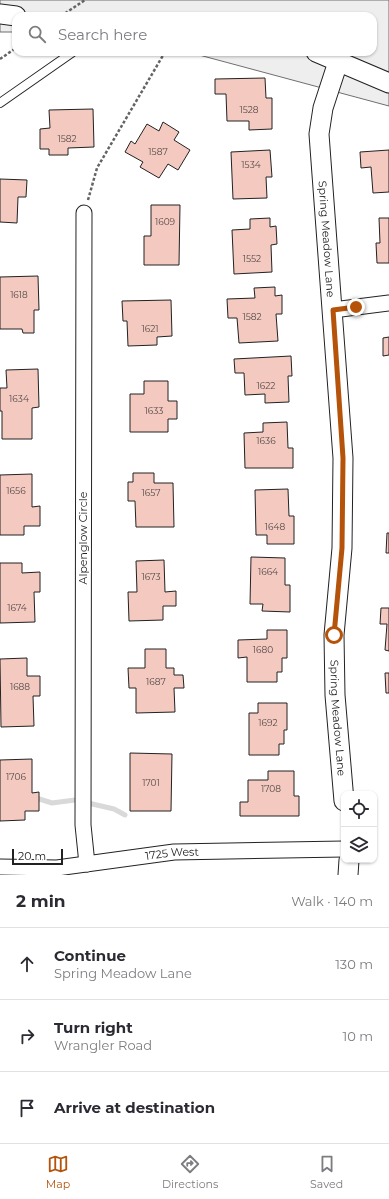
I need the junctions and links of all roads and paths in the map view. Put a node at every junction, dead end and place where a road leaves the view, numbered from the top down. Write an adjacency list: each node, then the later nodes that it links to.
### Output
1 (85, 0): 2 (path)
2 (67, 12)
3 (0, 14): 4 (street)
4 (12, 16)
5 (12, 51): 9 (path)
6 (67, 56): 12 (lane)
7 (164, 56): 13 (path)
8 (325, 56): 10 (street)
9 (0, 59)
10 (338, 62): 11 (street); 15 (street, Spring Meadow Lane)
11 (389, 83)
12 (0, 103)
13 (84, 213): 19 (street, Alpenglow Circle)
14 (389, 302): 15 (street)
15 (333, 310): 16 (street, Spring Meadow Lane)
16 (343, 791)
17 (341, 849): 19 (street, 1725 West)
18 (349, 863): 21 (street)
19 (87, 864): 20 (street, 1725 West)
20 (0, 867)
21 (348, 875)

